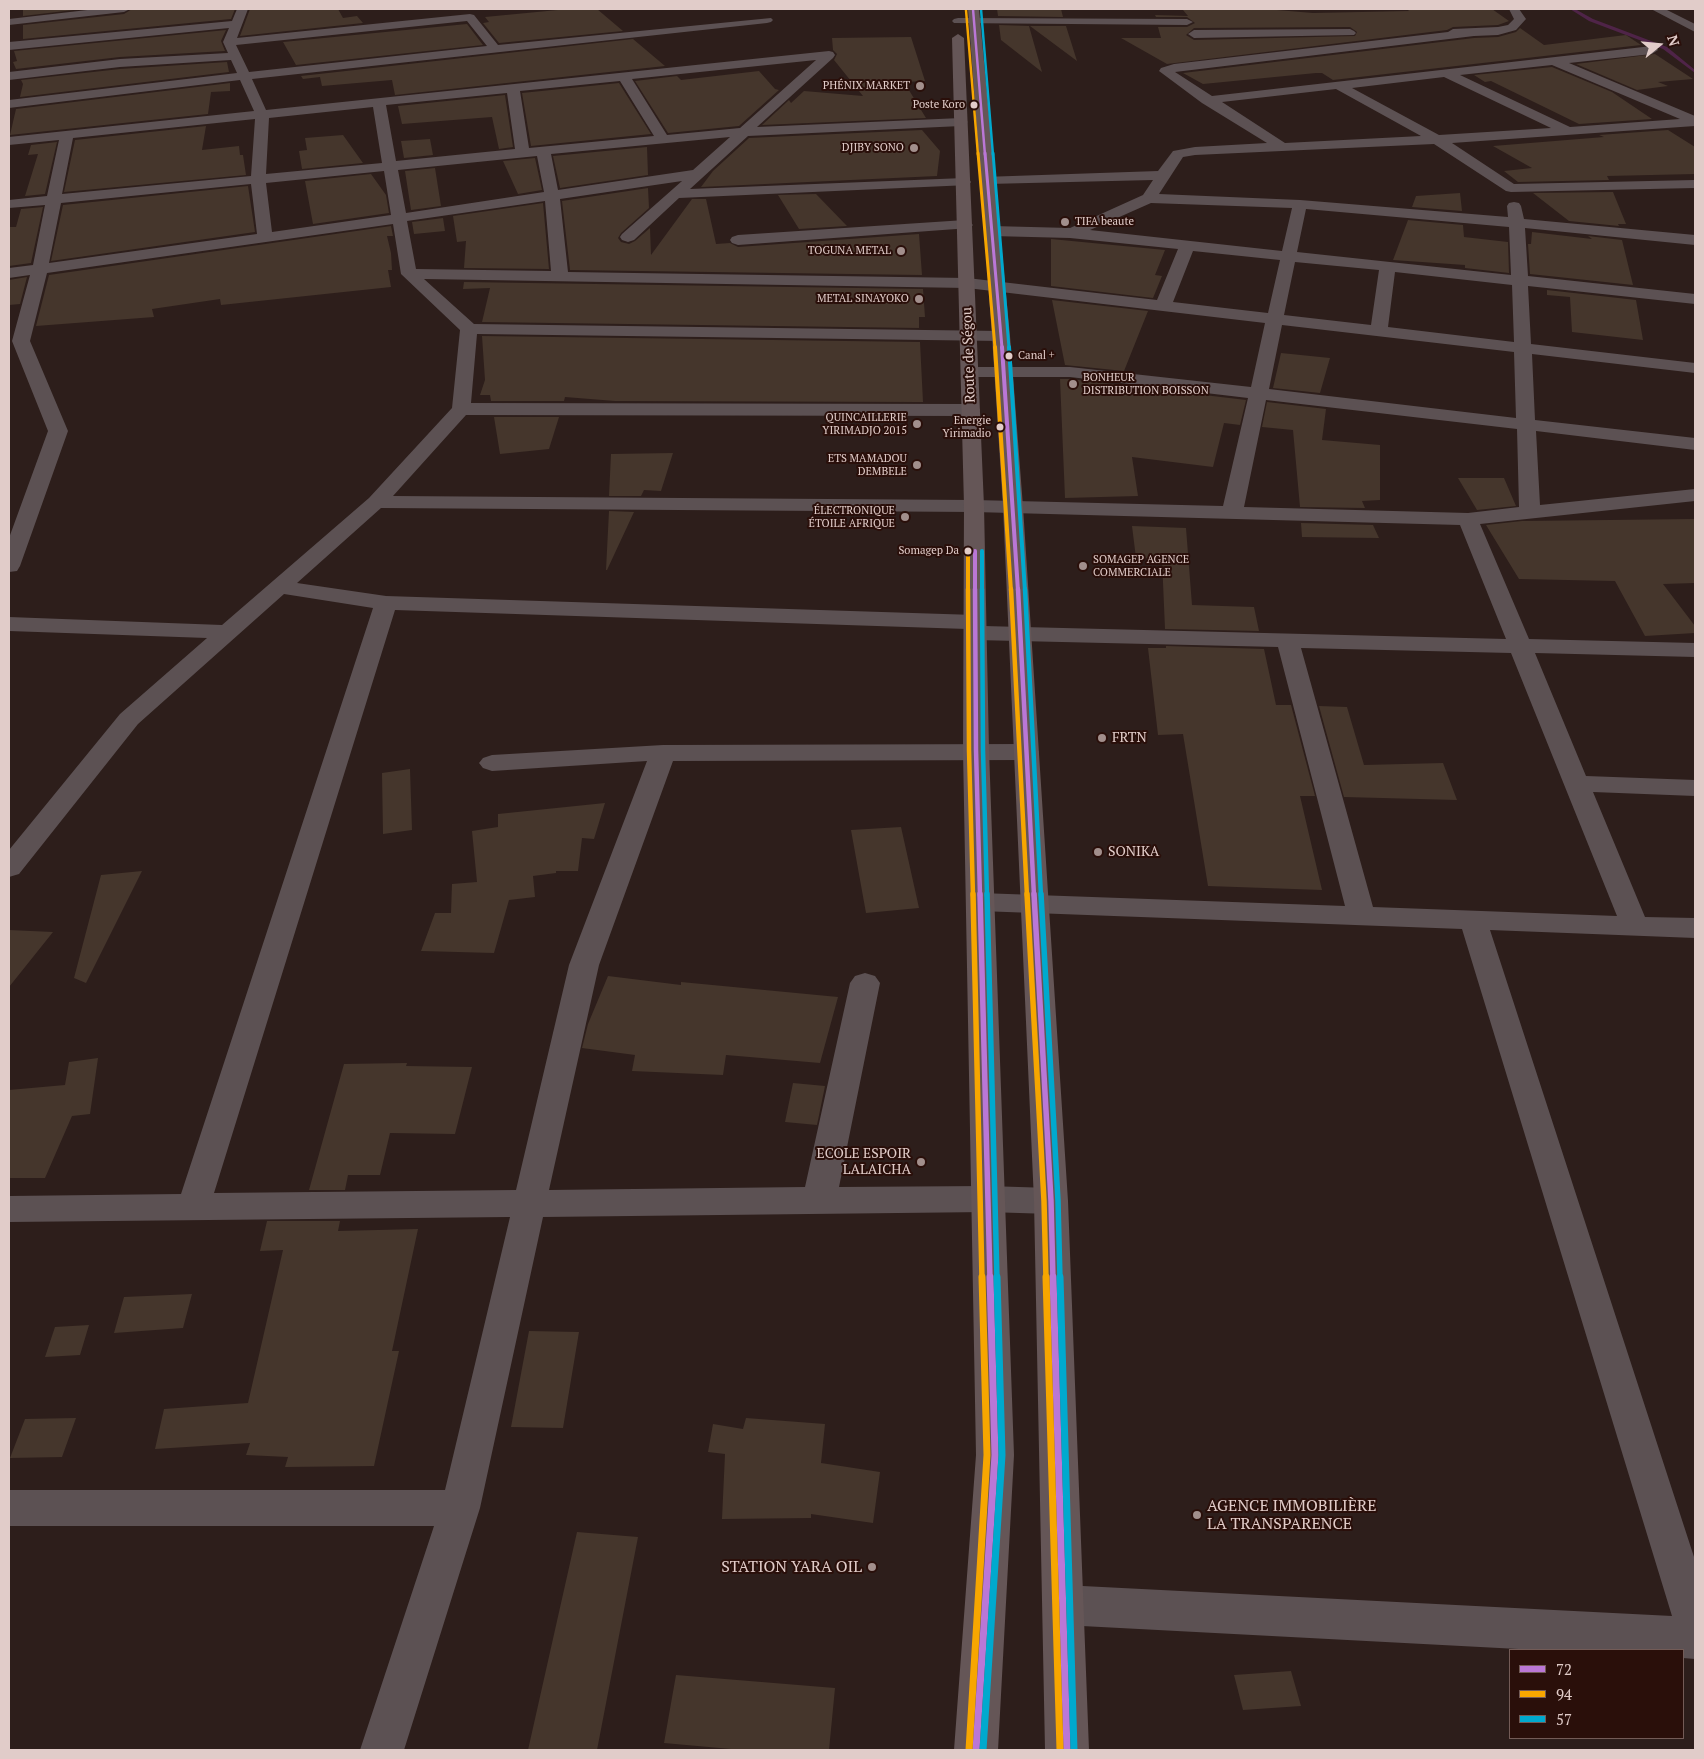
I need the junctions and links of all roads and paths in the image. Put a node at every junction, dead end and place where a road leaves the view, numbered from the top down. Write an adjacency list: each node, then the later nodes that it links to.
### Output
1 (124, 9): 9 (street)
2 (242, 9): 14 (street)
3 (1074, 9): 12 (street)
4 (1180, 9): 13 (street)
5 (1514, 9): 17 (street)
6 (1658, 9): 16 (street)
7 (371, 15): 15 (street)
8 (965, 15): 12 (street); 44 (highway, Route de Ségou); 59 (highway, Route de Ségou)
9 (110, 20): 11 (street); 14 (street); 21 (street)
10 (767, 20): 22 (street)
11 (9, 22)
12 (1077, 22): 13 (street)
13 (1187, 22): 18 (street)
14 (236, 24): 20 (street)
15 (379, 27): 20 (street); 22 (street)
16 (1695, 29)
17 (1470, 33): 18 (street); 19 (street)
18 (1194, 34): 29 (street)
19 (1409, 40): 24 (street); 29 (street)
20 (230, 42): 25 (street)
21 (9, 46)
22 (495, 49): 26 (street)
23 (1652, 50): 28 (street)
24 (1434, 51)
25 (236, 56): 33 (street); 34 (street)
26 (413, 58): 31 (street); 34 (street)
27 (1450, 58): 30 (street)
28 (1552, 61): 30 (street); 45 (street)
29 (1211, 64): 40 (street)
30 (1474, 69): 32 (street)
31 (427, 71)
32 (1445, 72): 37 (street); 46 (street)
33 (9, 76)
34 (244, 76): 42 (street); 43 (street)
35 (623, 76): 38 (street); 47 (street); 49 (street)
36 (439, 84): 39 (street)
37 (1338, 85): 40 (street); 50 (street)
38 (513, 88): 39 (street); 54 (street)
39 (450, 95): 41 (street)
40 (1207, 100): 52 (street)
41 (379, 102): 43 (street); 55 (street)
42 (9, 104)
43 (262, 115): 48 (street); 58 (street)
44 (961, 122): 47 (street); 59 (highway, Route de Ségou)
45 (1695, 122): 46 (street)
46 (1567, 130): 50 (street)
47 (744, 132): 49 (street); 56 (street)
48 (67, 135): 51 (street); 65 (street)
49 (663, 139): 53 (street)
50 (1438, 140): 52 (street); 61 (street)
51 (9, 141)
52 (1282, 147): 57 (street)
53 (543, 151): 54 (street); 62 (street)
54 (523, 153): 55 (street)
55 (390, 166): 58 (street); 68 (street)
56 (697, 174): 62 (street); 63 (street)
57 (1163, 175): 59 (street); 64 (street)
58 (258, 179): 65 (street); 74 (street)
59 (976, 181): 63 (street); 70 (highway, Route de Ségou); 71 (highway, Route de Ségou)
60 (1695, 184): 61 (street)
61 (1511, 188): 69 (street)
62 (552, 194): 68 (street); 83 (street)
63 (676, 194): 73 (street)
64 (1149, 198): 67 (street); 72 (street)
65 (54, 199): 66 (street); 80 (street)
66 (9, 204)
67 (1300, 204): 69 (street); 78 (street)
68 (399, 218): 74 (street); 82 (street)
69 (1517, 223): 76 (street); 84 (street)
70 (965, 225): 75 (street); 85 (highway, Route de Ségou)
71 (992, 231): 72 (street); 86 (highway, Route de Ségou)
72 (1070, 233): 77 (street)
73 (628, 237)
74 (265, 238): 80 (street)
75 (738, 240)
76 (1695, 240)
77 (1187, 245): 78 (street); 88 (street)
78 (1289, 256): 79 (street); 89 (street)
79 (1388, 266): 84 (street); 91 (street)
80 (40, 268): 81 (street); 110 (street)
81 (9, 272)
82 (409, 274): 83 (street); 90 (street)
83 (560, 277): 85 (street)
84 (1519, 280): 87 (street); 94 (street)
85 (967, 283): 86 (street); 92 (highway, Route de Ségou)
86 (996, 286): 88 (street); 93 (highway, Route de Ségou)
87 (1695, 300)
88 (1162, 306): 89 (street)
89 (1275, 319): 91 (street); 98 (street)
90 (469, 329): 92 (street); 99 (street)
91 (1379, 332): 94 (street)
92 (969, 336): 93 (street); 96 (highway, Route de Ségou)
93 (1001, 336): 97 (highway, Route de Ségou)
94 (1522, 349): 95 (street); 101 (street)
95 (1695, 368)
96 (970, 372): 97 (street); 100 (highway, Route de Ségou)
97 (1003, 372): 98 (street); 106 (highway, Route de Ségou)
98 (1259, 393): 101 (street); 108 (street)
99 (461, 409): 100 (street); 104 (street)
100 (971, 410): 105 (highway, Route de Ségou)
101 (1526, 424): 102 (street); 107 (street)
102 (1695, 444)
103 (1695, 495): 107 (street)
104 (376, 502): 105 (street); 111 (street)
105 (974, 506): 106 (street); 114 (highway, Route de Ségou)
106 (1012, 507): 108 (street); 116 (highway, Route de Ségou)
107 (1530, 512): 109 (street)
108 (1232, 514): 109 (street)
109 (1468, 519): 118 (street)
110 (9, 566)
111 (280, 587): 112 (street); 115 (street)
112 (386, 603): 114 (street); 138 (street)
113 (9, 624): 115 (street)
114 (975, 628): 116 (street); 120 (highway, Route de Ségou)
115 (228, 632): 126 (street)
116 (1020, 634): 117 (street); 121 (highway, Route de Ségou)
117 (1288, 641): 118 (street); 129 (street)
118 (1520, 646): 119 (street); 124 (street)
119 (1695, 650)
120 (976, 750): 121 (street); 122 (street); 127 (highway, Route de Ségou)
121 (1026, 752): 128 (highway, Route de Ségou)
122 (663, 753): 123 (street); 137 (street)
123 (492, 762)
124 (1577, 784): 125 (street); 131 (street)
125 (1695, 788)
126 (9, 868)
127 (980, 902): 128 (street); 134 (highway, Route de Ségou)
128 (1034, 904): 129 (street); 136 (highway, Route de Ségou)
129 (1362, 917): 130 (street)
130 (1473, 920): 131 (street); 143 (street)
131 (1635, 926): 132 (street)
132 (1695, 928)
133 (865, 983): 135 (street)
134 (987, 1199): 135 (street); 136 (street); 146 (highway, Route de Ségou)
135 (819, 1201): 137 (street)
136 (1051, 1201): 142 (highway, Route de Ségou)
137 (529, 1204): 138 (street); 141 (street)
138 (193, 1207): 139 (street)
139 (9, 1210)
140 (9, 1508): 141 (street)
141 (460, 1508): 145 (street)
142 (1063, 1605): 144 (street); 147 (highway, Route de Ségou)
143 (1695, 1623)
144 (1695, 1638)
145 (382, 1750)
146 (976, 1750)
147 (1066, 1750)

